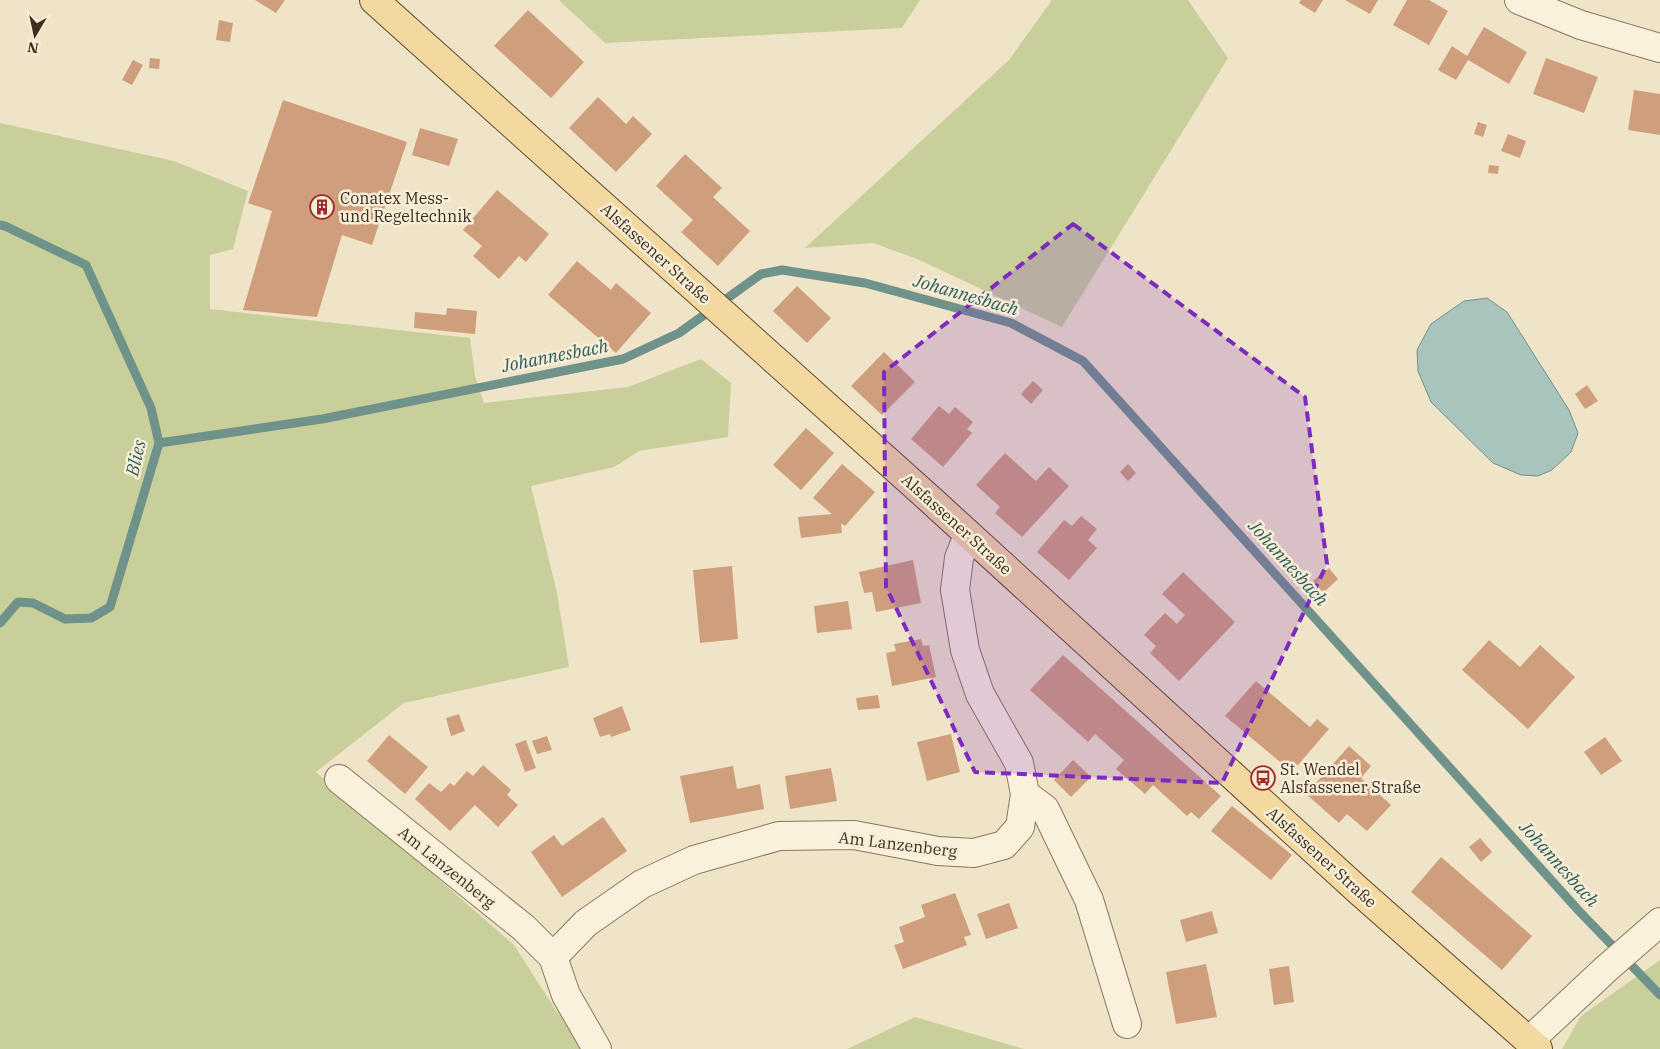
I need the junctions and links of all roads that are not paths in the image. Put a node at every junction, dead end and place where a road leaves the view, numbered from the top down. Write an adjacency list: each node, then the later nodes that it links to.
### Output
1 (374, 0): 4 (main road, Alsfassener Straße)
2 (1519, 0): 3 (street)
3 (1660, 48)
4 (968, 535): 6 (street, Am Lanzenberg); 10 (main road, Alsfassener Straße)
5 (339, 780): 8 (street, Am Lanzenberg)
6 (1025, 794): 8 (street, Am Lanzenberg); 9 (street)
7 (1660, 922): 10 (street)
8 (553, 957): 11 (street, Am Lanzenberg)
9 (1127, 1024)
10 (1534, 1045)
11 (597, 1049)

